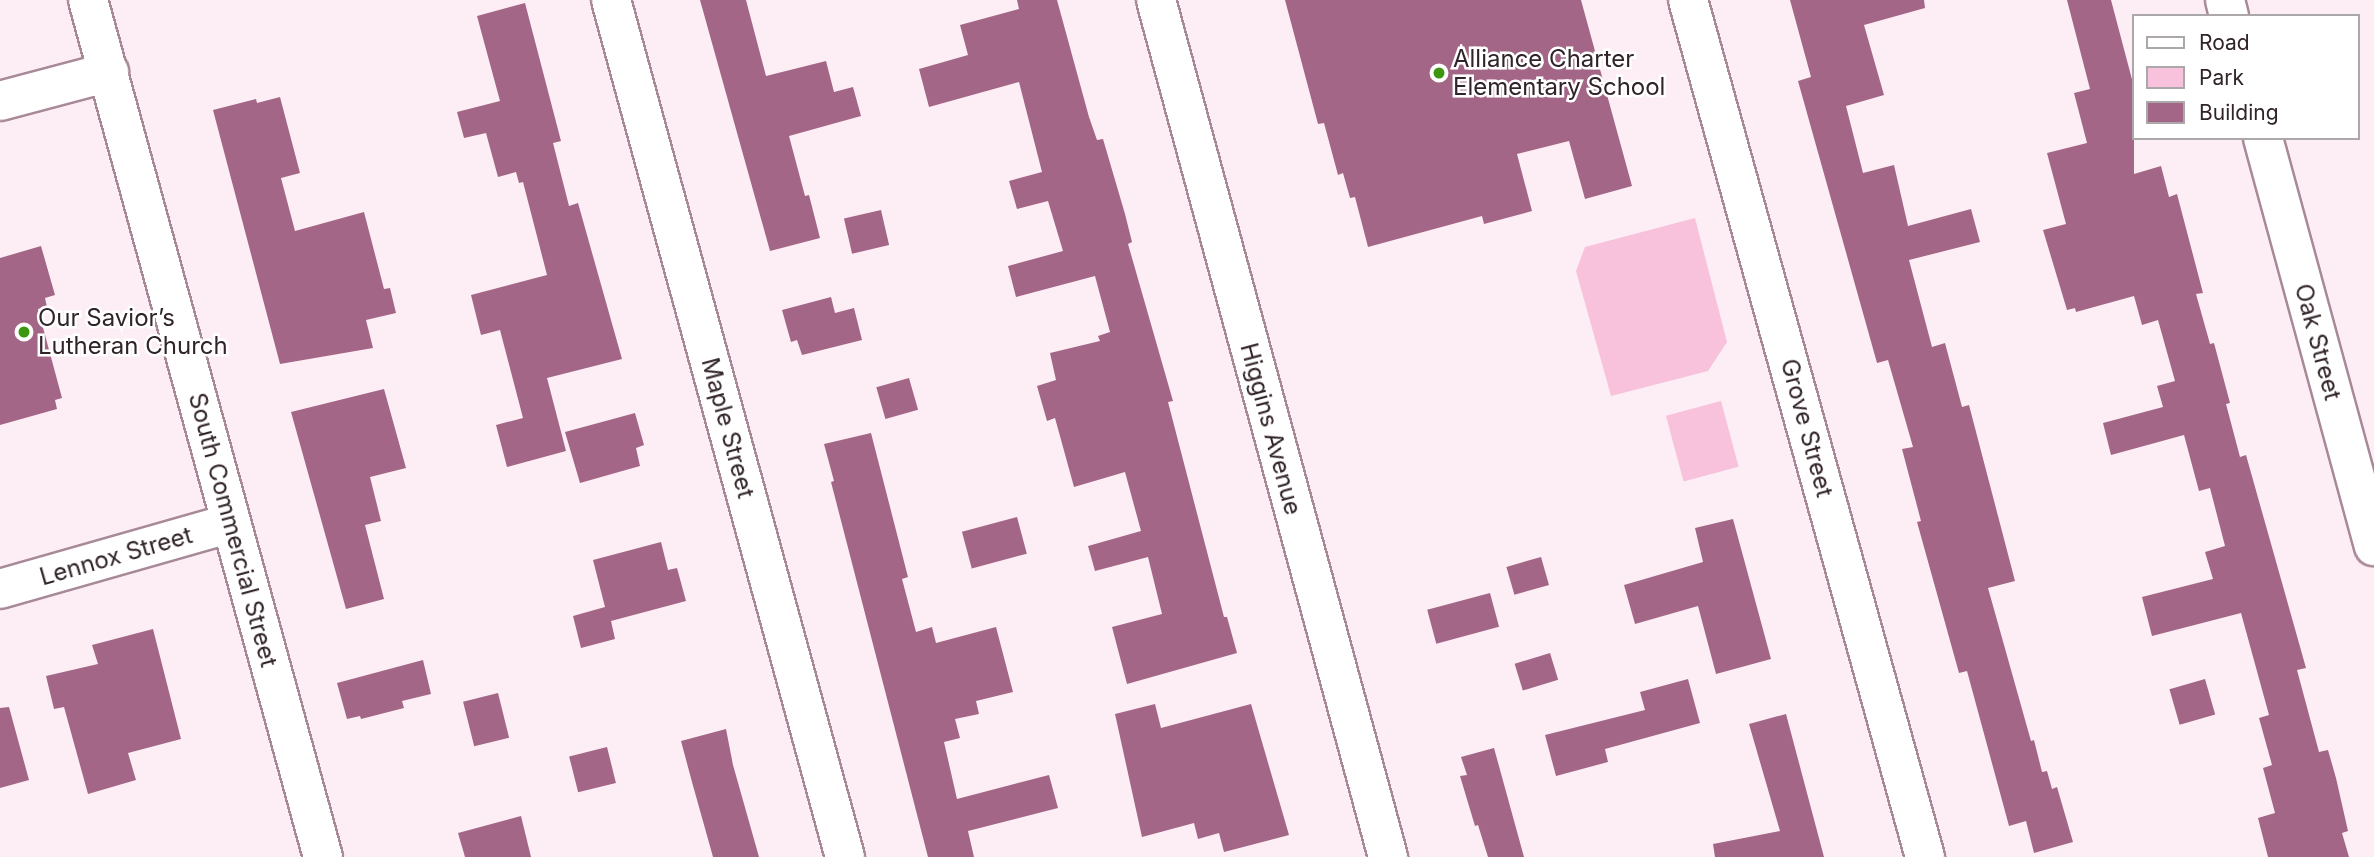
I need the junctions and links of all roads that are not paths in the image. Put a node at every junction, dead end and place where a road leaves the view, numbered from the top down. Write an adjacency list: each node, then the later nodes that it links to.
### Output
1 (88, 0): 5 (street, South Commercial Street)
2 (611, 0): 12 (street, Maple Street)
3 (1156, 0): 13 (street, Higgins Avenue)
4 (1688, 0): 14 (street, Grove Street)
5 (109, 72): 6 (street); 8 (street, South Commercial Street)
6 (0, 101)
7 (2264, 140): 9 (street, Oak Street)
8 (231, 523): 10 (street, Lennox Street); 11 (street, South Commercial Street)
9 (2374, 545)
10 (0, 589)
11 (323, 857)
12 (845, 857)
13 (1388, 857)
14 (1925, 857)

